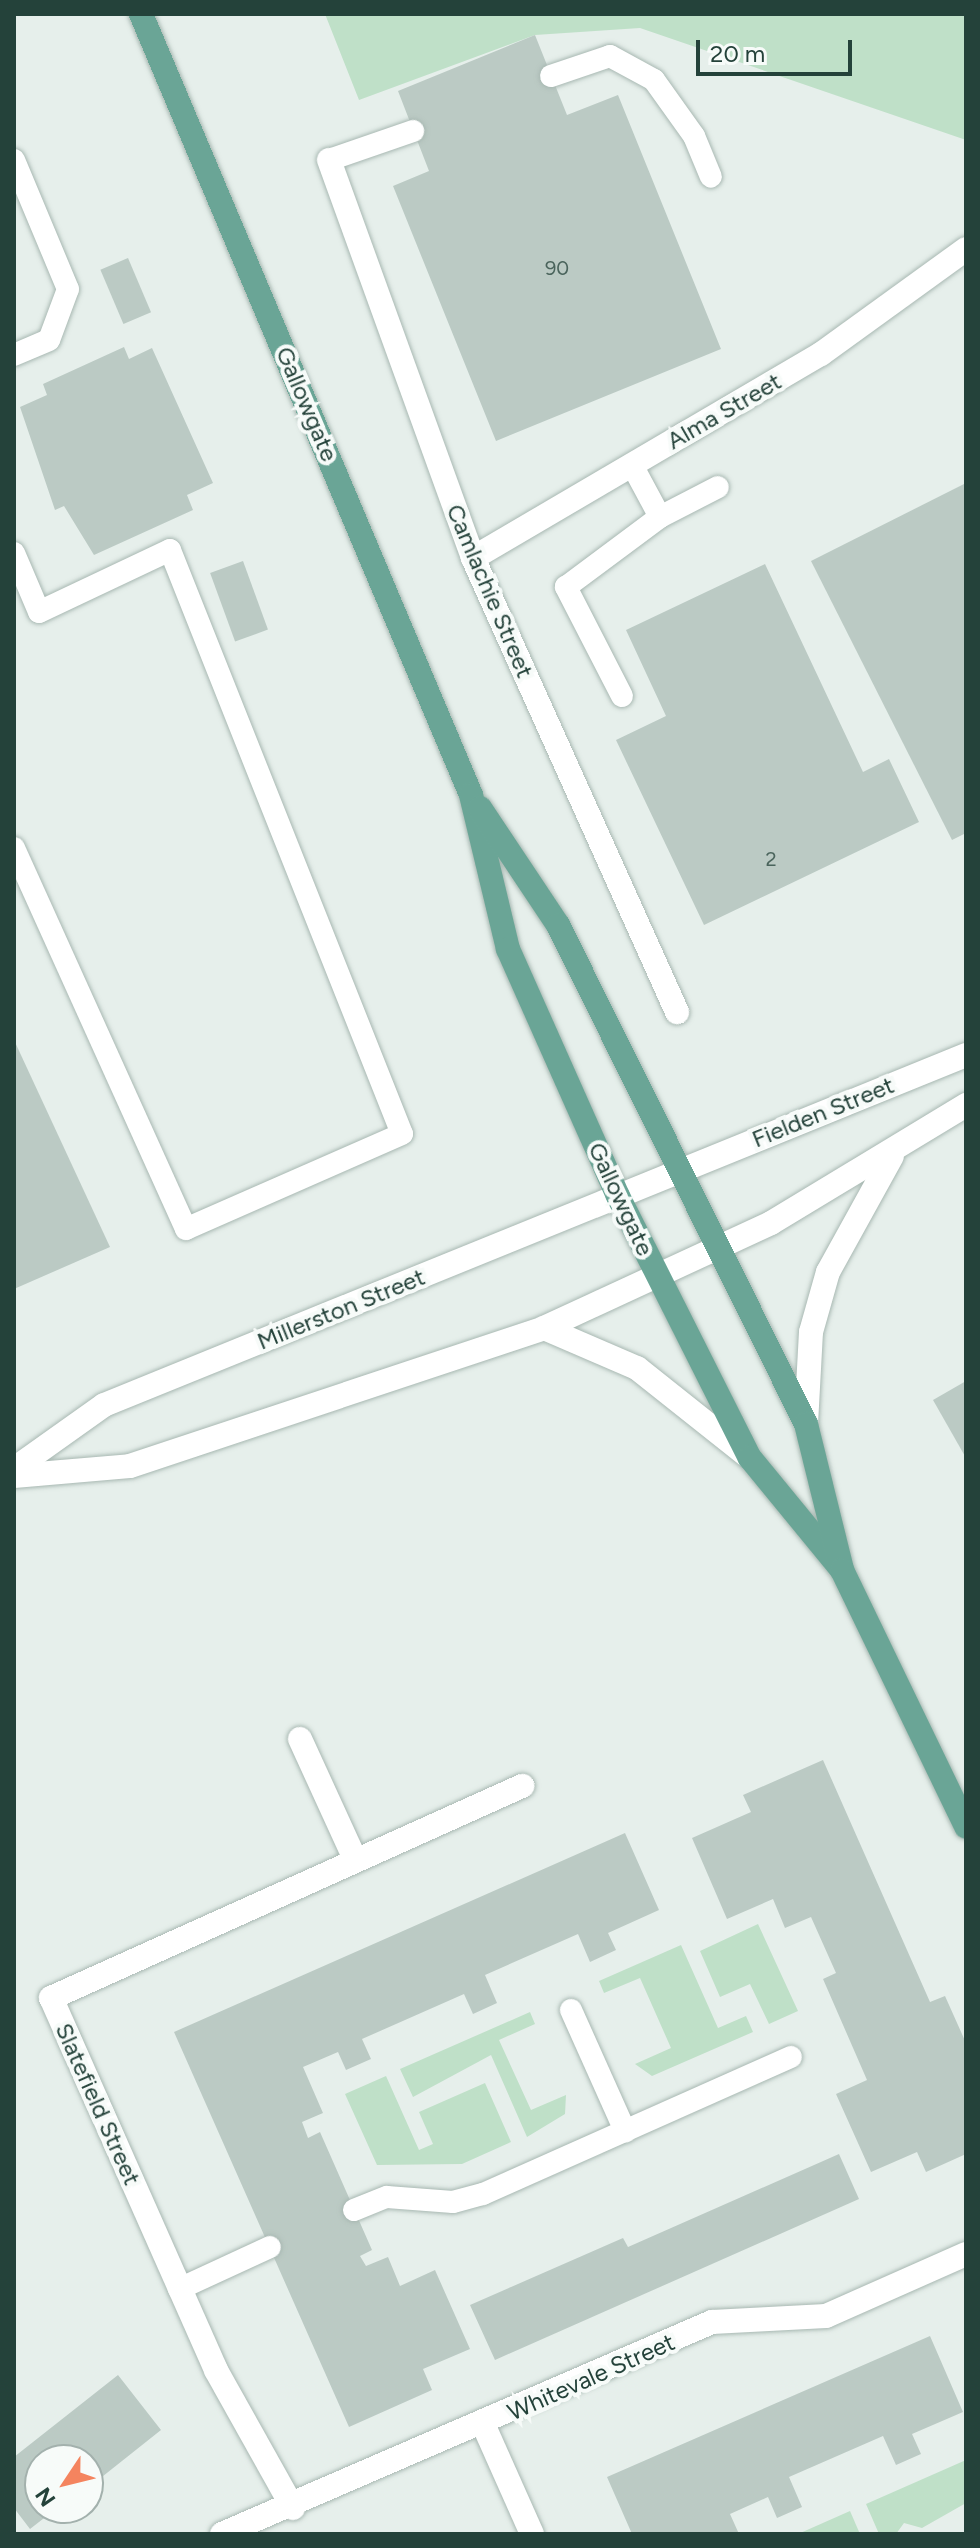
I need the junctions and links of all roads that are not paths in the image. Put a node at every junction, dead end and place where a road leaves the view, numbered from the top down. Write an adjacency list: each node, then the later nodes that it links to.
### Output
1 (141, 14): 15 (main road, Gallowgate)
2 (551, 76): 6 (lane)
3 (413, 131): 5 (lane)
4 (14, 160): 8 (lane)
5 (329, 160): 13 (street, Camlachie Street)
6 (711, 177)
7 (966, 249): 9 (street, Alma Street)
8 (14, 355)
9 (632, 465): 11 (lane); 13 (street, Alma Street)
10 (718, 487): 11 (lane)
11 (660, 517): 14 (lane)
12 (14, 553): 16 (lane)
13 (473, 558): 17 (street, Camlachie Street)
14 (622, 696)
15 (471, 795): 21 (main road, Gallowgate); 22 (main road, Gallowgate)
16 (14, 848)
17 (677, 1012)
18 (966, 1055): 21 (street, Fielden Street)
19 (966, 1105): 20 (street)
20 (892, 1156): 23 (street); 26 (street)
21 (680, 1170): 22 (street, Millerston Street); 23 (main road, Gallowgate)
22 (618, 1196): 24 (main road, Gallowgate); 28 (street, Millerston Street)
23 (718, 1247): 24 (street); 26 (main road, Gallowgate)
24 (657, 1276): 25 (street); 27 (main road, Gallowgate)
25 (544, 1328): 27 (street); 29 (street)
26 (806, 1424): 30 (main road, Gallowgate)
27 (750, 1458): 30 (main road, Gallowgate)
28 (14, 1469)
29 (14, 1476)
30 (842, 1570): 33 (main road, Gallowgate)
31 (300, 1739): 34 (street)
32 (522, 1786): 34 (street, Slatefield Street)
33 (966, 1827)
34 (355, 1859): 41 (street, Slatefield Street)
35 (571, 2010): 37 (lane)
36 (791, 2057): 37 (lane)
37 (625, 2131): 38 (lane)
38 (354, 2210)
39 (270, 2247): 41 (lane)
40 (966, 2254): 42 (street, Whitevale Street)
41 (179, 2289): 43 (street, Slatefield Street)
42 (484, 2426): 43 (street, Whitevale Street); 45 (street)
43 (293, 2508): 44 (street, Whitevale Street)
44 (222, 2534)
45 (532, 2534)

